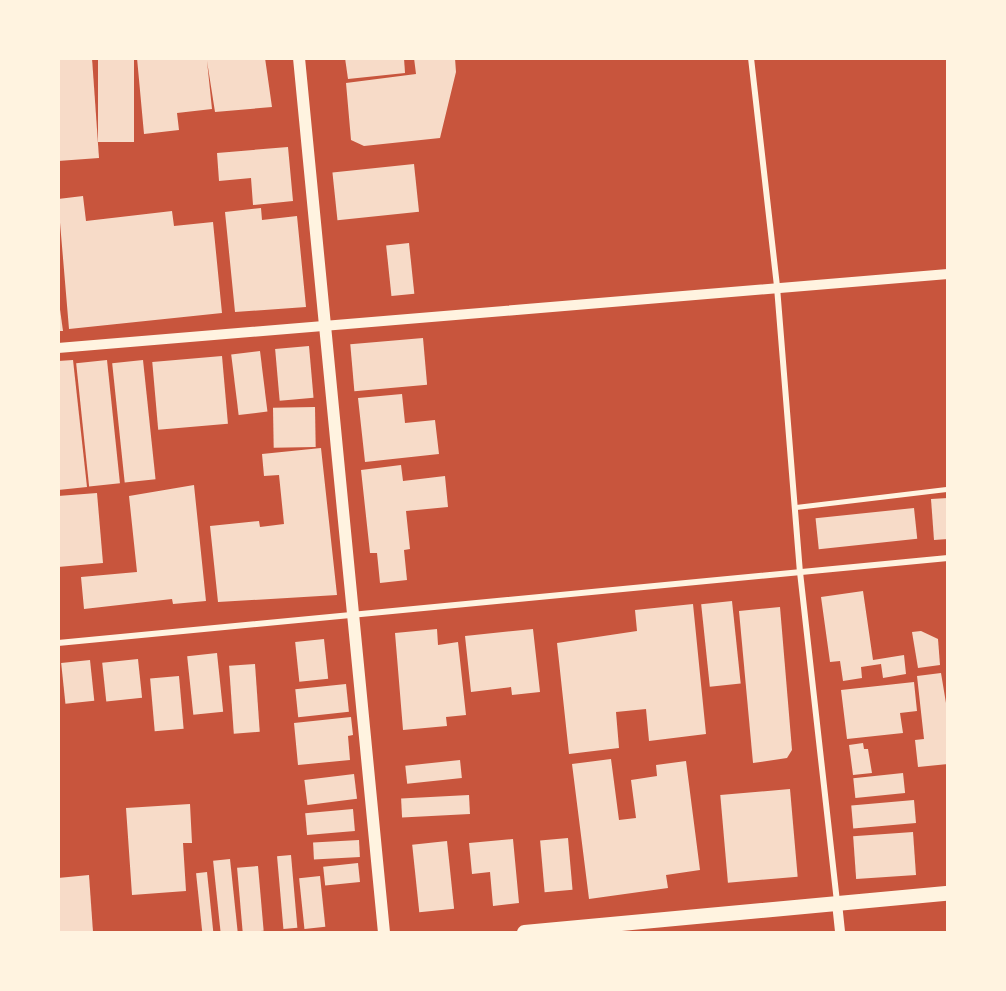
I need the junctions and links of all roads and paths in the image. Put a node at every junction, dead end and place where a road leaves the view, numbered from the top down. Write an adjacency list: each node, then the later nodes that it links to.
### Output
1 (299, 58): 5 (main road)
2 (751, 58): 4 (street)
3 (948, 274): 4 (street)
4 (777, 287): 5 (street); 8 (street)
5 (326, 328): 6 (street); 11 (main road)
6 (58, 348)
7 (948, 489): 8 (lane)
8 (796, 507): 10 (street)
9 (948, 558): 10 (street)
10 (801, 573): 11 (street); 14 (street)
11 (354, 616): 12 (street); 15 (main road)
12 (58, 644)
13 (948, 893): 14 (main road)
14 (837, 903): 16 (main road); 17 (street)
15 (384, 933)
16 (524, 933)
17 (840, 933)

